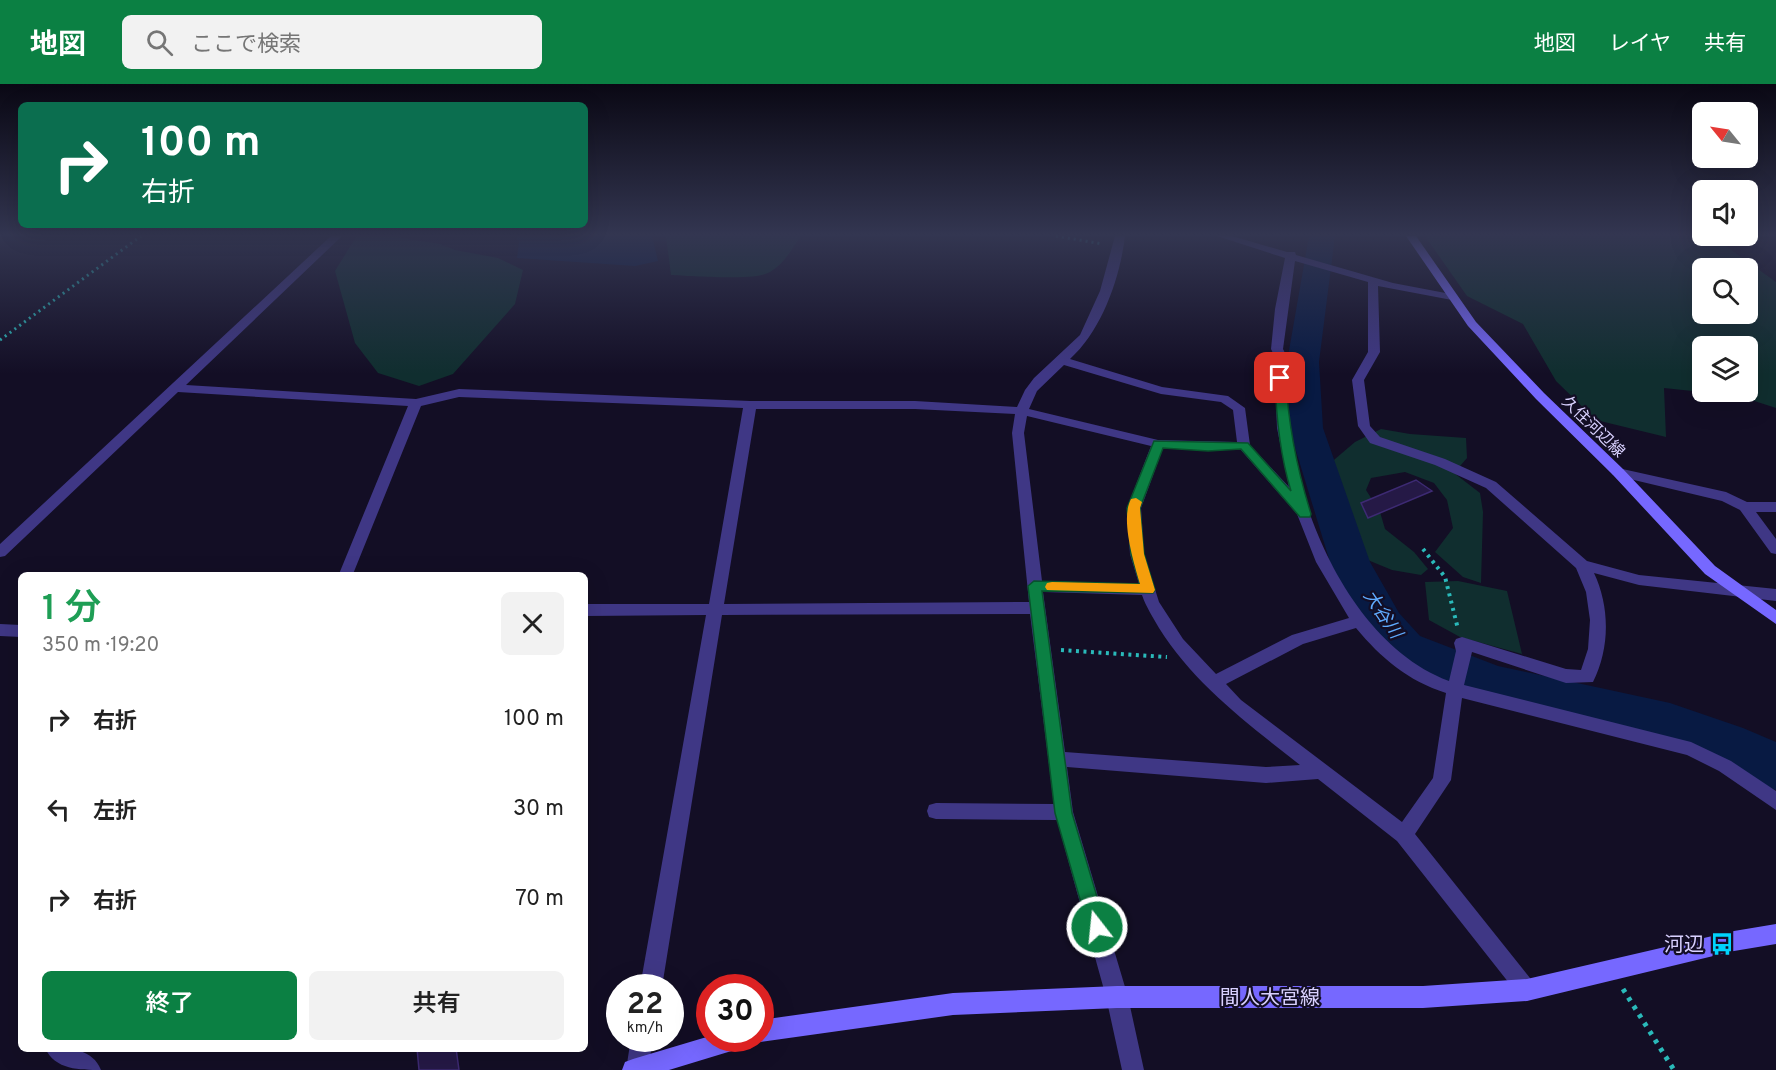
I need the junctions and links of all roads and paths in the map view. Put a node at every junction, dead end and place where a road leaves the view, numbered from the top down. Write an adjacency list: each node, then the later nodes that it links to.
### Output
1 (79, 282): 9 (path)
2 (289, 282): 11 (street)
3 (1105, 282): 10 (street)
4 (1286, 282): 20 (street)
5 (1373, 282): 24 (street)
6 (1378, 282): 8 (street)
7 (1442, 282): 8 (main road, 久住河辺線)
8 (1452, 297): 17 (main road, 久住河辺線)
9 (0, 340)
10 (1059, 360): 14 (street); 16 (street)
11 (177, 388): 12 (street); 23 (street)
12 (416, 403): 13 (street); 25 (street)
13 (750, 405): 14 (street); 31 (street)
14 (1020, 411): 15 (street); 26 (street)
15 (1158, 444): 16 (street); 28 (street)
16 (1244, 446): 20 (street)
17 (1618, 472): 18 (street); 27 (main road, 久住河辺線)
18 (1745, 507): 19 (street); 22 (street)
19 (1776, 507)
20 (1305, 514): 34 (street)
21 (1423, 549): 37 (path)
22 (1776, 549)
23 (0, 552)
24 (1582, 564): 27 (street); 37 (street)
25 (347, 572)
26 (1034, 586): 28 (street); 30 (street)
27 (1737, 589): 29 (street); 33 (main road, 久住河辺線)
28 (1148, 590): 39 (street)
29 (1776, 595)
30 (1037, 608): 31 (street); 38 (street)
31 (717, 609): 32 (street); 50 (street)
32 (588, 610)
33 (1776, 618)
34 (1360, 621): 40 (street); 41 (street)
35 (0, 630): 36 (street)
36 (18, 631)
37 (1463, 647): 40 (street)
38 (1042, 649): 39 (path); 42 (street)
39 (1191, 658): 41 (street)
40 (1456, 682): 44 (street); 47 (street)
41 (1214, 683): 43 (street)
42 (1056, 759): 43 (street); 46 (street)
43 (1321, 771): 47 (street)
44 (1776, 802)
45 (936, 811): 46 (street)
46 (1064, 813): 52 (street)
47 (1404, 835): 51 (street)
48 (1776, 934): 49 (main road, 間人大宮線)
49 (1611, 970): 51 (main road, 間人大宮線); 60 (path)
50 (653, 974)
51 (1527, 990): 52 (main road, 間人大宮線)
52 (1117, 997): 53 (main road, 間人大宮線); 59 (street)
53 (774, 1029)
54 (696, 1051): 57 (main road)
55 (62, 1052): 58 (street)
56 (639, 1052): 57 (street)
57 (635, 1069)
58 (90, 1070)
59 (1133, 1070)
60 (1674, 1070)

